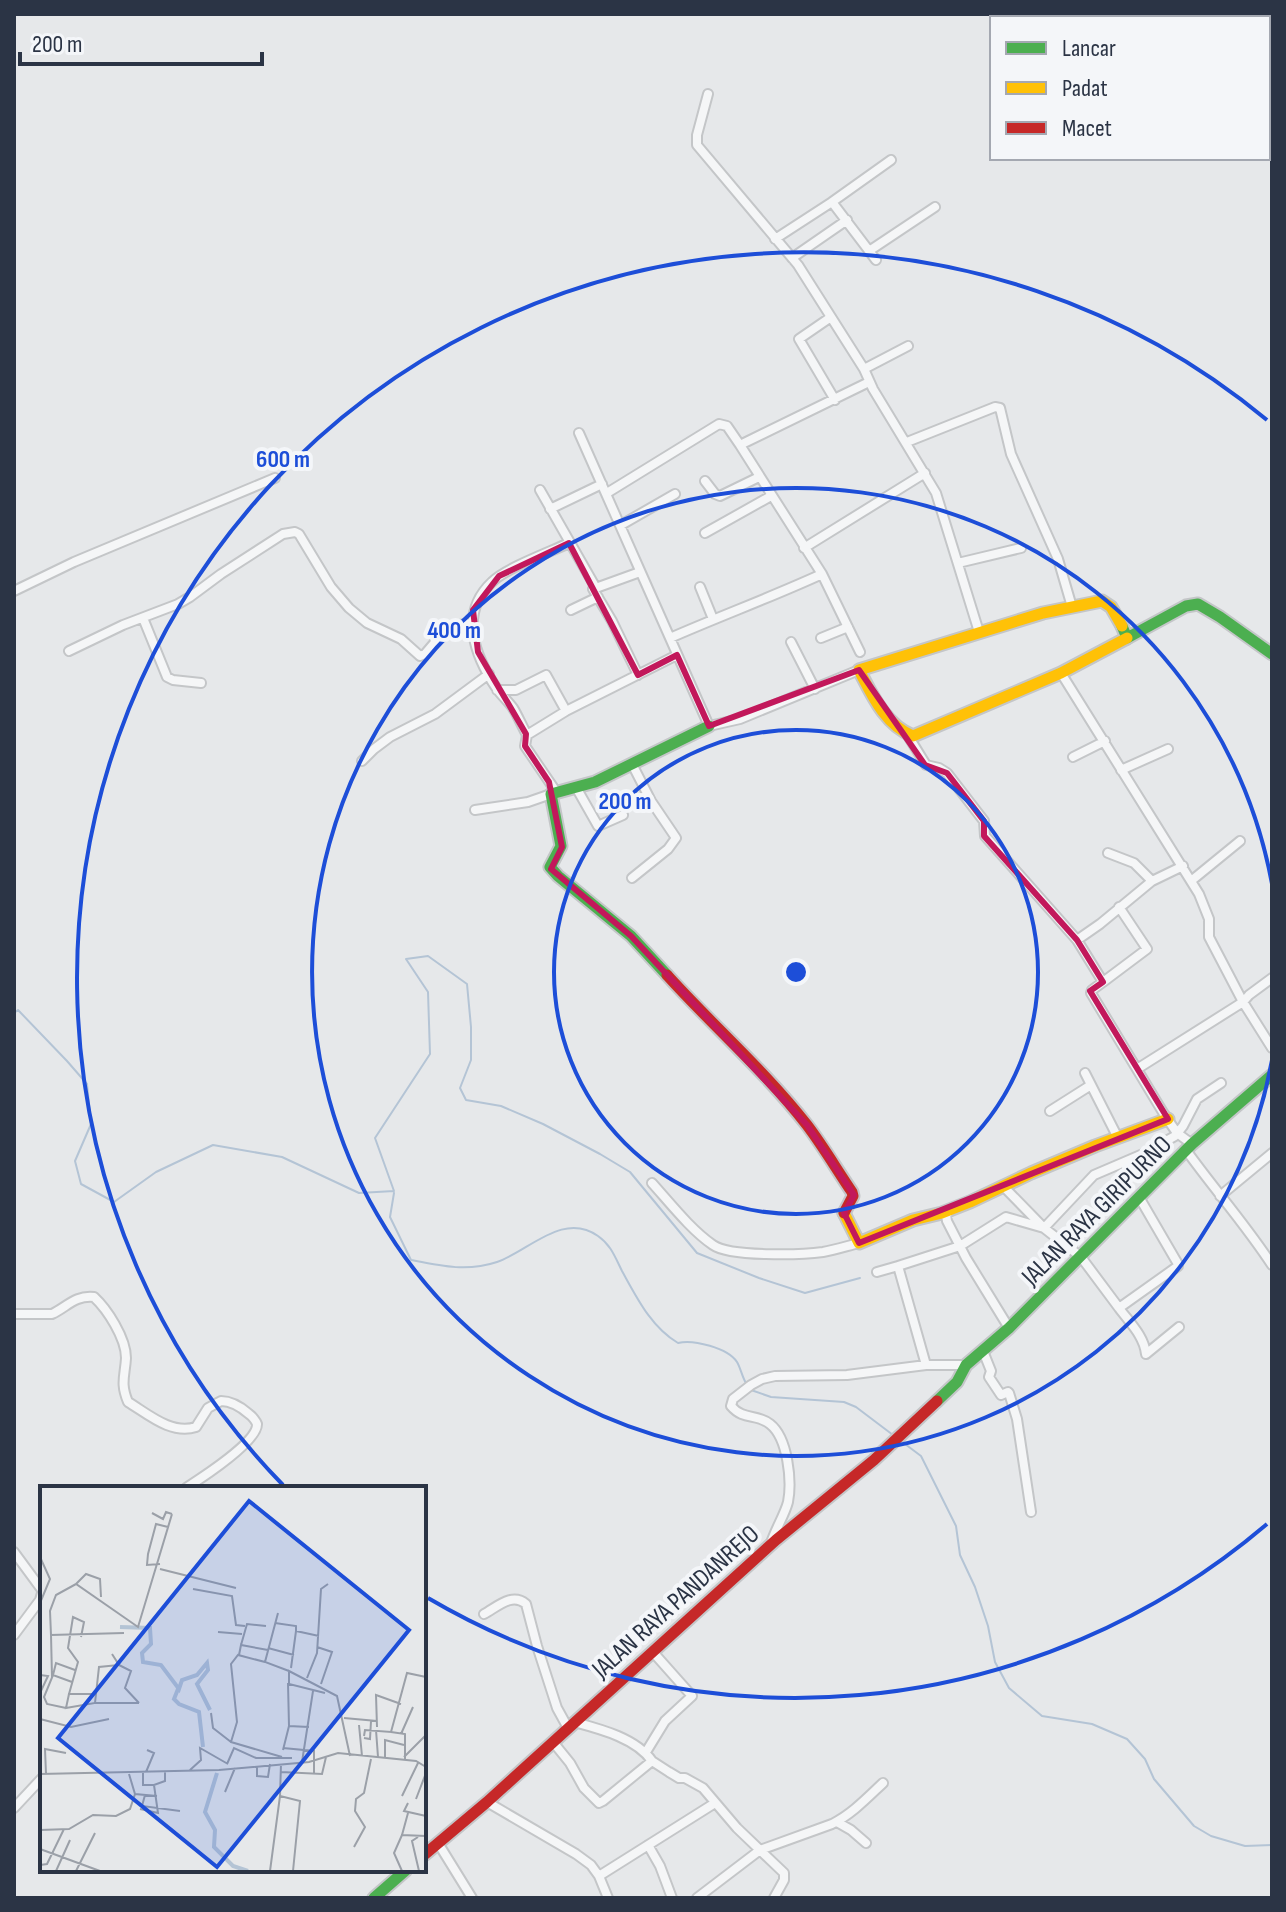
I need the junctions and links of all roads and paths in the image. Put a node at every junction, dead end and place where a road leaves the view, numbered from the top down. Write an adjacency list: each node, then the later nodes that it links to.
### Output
1 (708, 94): 6 (street)
2 (891, 160): 3 (street)
3 (832, 202): 5 (street); 6 (street)
4 (935, 207): 7 (street)
5 (847, 220): 7 (street); 8 (street)
6 (775, 239): 8 (street)
7 (869, 251): 9 (street)
8 (792, 258): 10 (street)
9 (876, 260)
10 (831, 317): 12 (street); 14 (street)
11 (908, 346): 12 (street)
12 (864, 369): 13 (street)
13 (869, 382): 14 (street); 16 (street)
14 (835, 400): 17 (street)
15 (579, 433): 22 (street)
16 (907, 442): 18 (street); 39 (street)
17 (740, 445): 19 (street); 24 (street)
18 (925, 473): 31 (street); 33 (street)
19 (759, 477): 21 (street); 26 (street)
20 (275, 478): 37 (street)
21 (705, 481)
22 (602, 484): 24 (street); 27 (street)
23 (540, 490): 27 (street)
24 (607, 493): 28 (street)
25 (675, 494): 28 (street)
26 (771, 496): 29 (street); 31 (street)
27 (550, 509): 30 (street)
28 (621, 525): 34 (street)
29 (705, 533)
30 (569, 543): 38 (street); 43 (street)
31 (804, 548): 35 (street)
32 (1021, 548): 33 (street)
33 (958, 563): 45 (street)
34 (640, 572): 38 (street); 46 (street)
35 (822, 574): 42 (street); 44 (street)
36 (700, 587): 42 (street)
37 (14, 591)
38 (592, 592): 40 (street); 57 (street)
39 (1072, 607): 45 (street); 48 (street)
40 (571, 610)
41 (143, 618): 43 (street); 50 (street); 58 (street)
42 (713, 619): 46 (street)
43 (471, 623): 56 (street)
44 (848, 627): 47 (street); 51 (street)
45 (979, 632): 54 (street)
46 (670, 638): 53 (street)
47 (821, 638)
48 (1127, 638): 52 (street); 55 (street)
49 (791, 642): 59 (street)
50 (69, 651)
51 (860, 652)
52 (1272, 654)
53 (677, 655): 57 (street); 62 (street)
54 (859, 670): 59 (street); 63 (street)
55 (1061, 673): 63 (street); 65 (street)
56 (489, 674): 60 (street); 68 (street)
57 (638, 675): 61 (street)
58 (201, 683)
59 (815, 689): 62 (street)
60 (497, 690): 61 (street); 64 (street)
61 (566, 711): 64 (street)
62 (709, 726): 69 (street)
63 (907, 734): 82 (street)
64 (527, 735): 72 (street)
65 (1105, 741): 67 (street); 70 (street)
66 (1168, 749): 70 (street)
67 (1073, 757)
68 (362, 761)
69 (632, 764): 71 (street); 78 (street)
70 (1121, 770): 77 (street)
71 (577, 789): 72 (street); 74 (street)
72 (554, 794): 73 (street); 103 (street)
73 (475, 810)
74 (623, 815)
75 (1240, 841): 80 (street)
76 (1108, 853): 79 (street)
77 (1183, 866): 79 (street); 80 (street)
78 (632, 878)
79 (1152, 881): 81 (street)
80 (1191, 881): 85 (street)
81 (1119, 907): 82 (street); 84 (street)
82 (1077, 940): 84 (street)
83 (1272, 978): 85 (street)
84 (1103, 982): 87 (street)
85 (1243, 1002): 86 (street); 87 (street)
86 (1272, 1048)
87 (1137, 1069): 93 (street)
88 (1085, 1073): 91 (street)
89 (1272, 1075): 95 (street, JALAN RAYA GIRIPURNO)
90 (1221, 1083): 93 (street)
91 (1091, 1085): 92 (street); 94 (street)
92 (1050, 1111)
93 (1173, 1128): 94 (street); 95 (street); 102 (street)
94 (1118, 1138): 98 (street)
95 (1189, 1147): 99 (street); 100 (street, JALAN RAYA GIRIPURNO)
96 (1272, 1153): 99 (street)
97 (652, 1183): 103 (street)
98 (1003, 1186): 101 (street); 102 (street)
99 (1220, 1196): 106 (street)
100 (1139, 1197): 105 (street, JALAN RAYA GIRIPURNO); 109 (street)
101 (958, 1207): 103 (street); 104 (street)
102 (1042, 1226): 104 (street); 105 (street)
103 (859, 1243)
104 (958, 1243): 107 (street); 112 (street)
105 (1081, 1257): 109 (street); 112 (street, JALAN RAYA GIRIPURNO)
106 (1272, 1265)
107 (898, 1266): 108 (street); 114 (street)
108 (877, 1272)
109 (1119, 1308): 111 (street)
110 (14, 1314): 117 (street)
111 (1179, 1327)
112 (1009, 1328): 113 (street, JALAN RAYA GIRIPURNO)
113 (983, 1351): 115 (street, JALAN RAYA GIRIPURNO); 118 (street)
114 (926, 1365): 115 (street); 119 (street)
115 (966, 1365): 116 (street, JALAN RAYA GIRIPURNO)
116 (957, 1382): 119 (street, JALAN RAYA PANDANREJO)
117 (189, 1486)
118 (1031, 1512)
119 (770, 1545): 125 (street, JALAN RAYA PANDANREJO)
120 (14, 1552): 121 (street)
121 (40, 1589)
122 (40, 1600): 124 (street)
123 (484, 1614): 126 (street)
124 (14, 1635)
125 (652, 1651): 126 (street, JALAN RAYA PANDANREJO); 128 (street)
126 (571, 1725): 127 (street, JALAN RAYA PANDANREJO); 128 (street)
127 (553, 1742): 129 (street); 132 (street, JALAN RAYA PANDANREJO)
128 (646, 1752): 129 (street)
129 (652, 1761): 133 (street)
130 (40, 1780): 134 (street)
131 (883, 1783): 135 (street)
132 (487, 1802): 136 (street, JALAN RAYA PANDANREJO); 142 (street)
133 (715, 1803): 138 (street); 139 (street)
134 (14, 1808)
135 (837, 1822): 137 (street); 139 (street)
136 (438, 1843): 140 (street, JALAN RAYA PANDANREJO); 144 (street)
137 (866, 1843)
138 (648, 1845): 142 (street); 146 (street)
139 (760, 1850): 147 (street); 148 (street)
140 (426, 1853)
141 (404, 1872): 143 (street)
142 (599, 1876): 145 (street)
143 (374, 1898)
144 (472, 1898)
145 (608, 1898)
146 (672, 1898)
147 (697, 1898)
148 (774, 1898)

